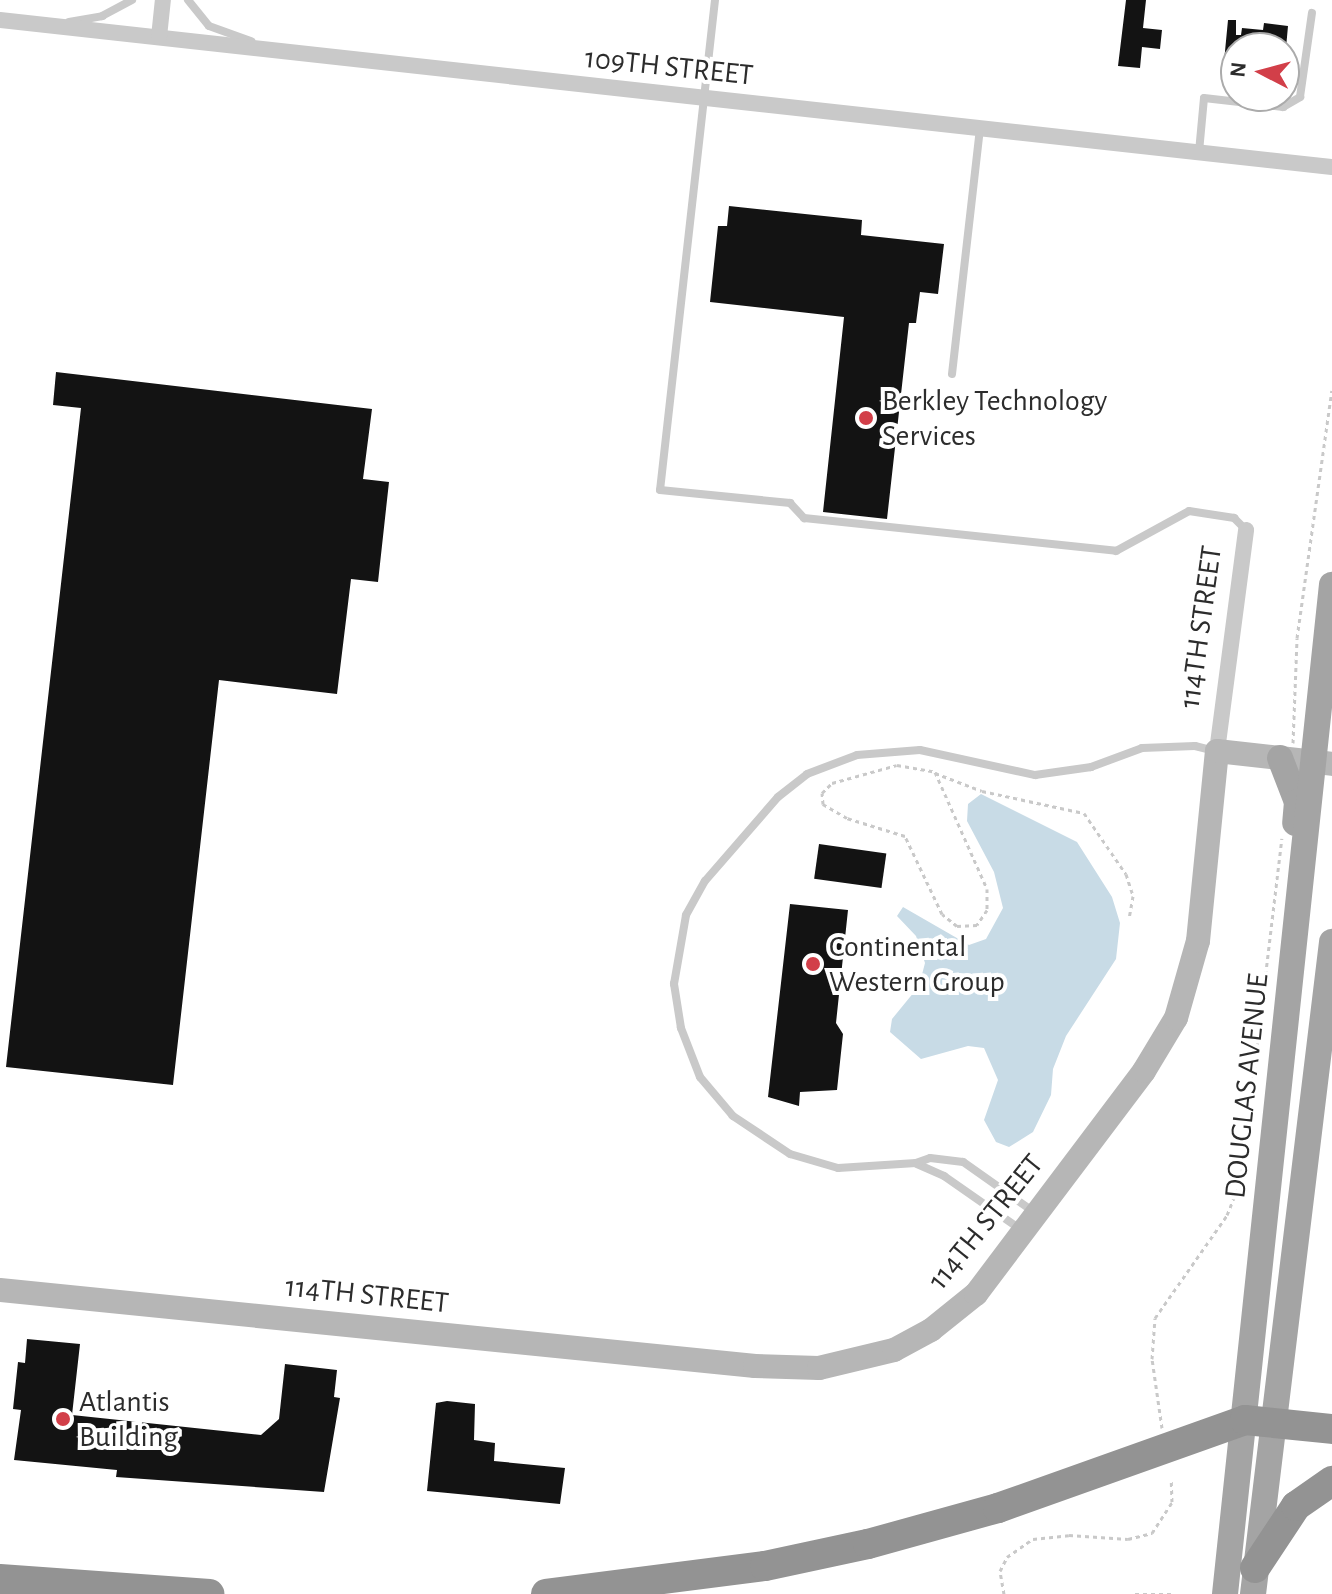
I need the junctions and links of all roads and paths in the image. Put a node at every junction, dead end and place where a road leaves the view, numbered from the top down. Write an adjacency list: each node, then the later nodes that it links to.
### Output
1 (132, 0): 7 (lane)
2 (163, 0): 8 (street)
3 (188, 0): 9 (lane)
4 (715, 0): 10 (lane)
5 (1312, 13): 12 (lane)
6 (0, 20): 7 (street, 109TH STREET)
7 (26, 23): 8 (street, 109TH STREET)
8 (159, 37): 9 (street, 109TH STREET)
9 (294, 53): 10 (street, 109TH STREET)
10 (704, 99): 11 (street, 109TH STREET); 16 (lane)
11 (980, 128): 12 (street, 109TH STREET); 14 (lane)
12 (1199, 152): 13 (street, 109TH STREET)
13 (1332, 167)
14 (952, 374)
15 (1332, 390): 19 (path)
16 (1246, 530): 18 (street, 114TH STREET)
17 (1332, 585): 19 (main road)
18 (1217, 751): 19 (street); 24 (lane); 25 (street, 114TH STREET)
19 (1304, 761): 27 (main road, DOUGLAS AVENUE)
20 (935, 772): 20 (path); 22 (path)
21 (1284, 823): 28 (path)
22 (1129, 919)
23 (1332, 942): 27 (main road, DOUGLAS AVENUE)
24 (916, 1163): 25 (lane); 25 (lane)
25 (1031, 1223): 26 (street, 114TH STREET)
26 (0, 1290)
27 (1259, 1422): 29 (highway); 33 (main road, DOUGLAS AVENUE); 35 (highway); 39 (main road, DOUGLAS AVENUE)
28 (1162, 1428)
29 (1332, 1429)
30 (1171, 1479): 36 (path)
31 (1332, 1481): 33 (highway)
32 (0, 1579): 34 (highway)
33 (1254, 1581)
34 (209, 1594)
35 (546, 1594)
36 (1004, 1594)
37 (1135, 1594): 38 (path)
38 (1174, 1594)
39 (1225, 1594)

